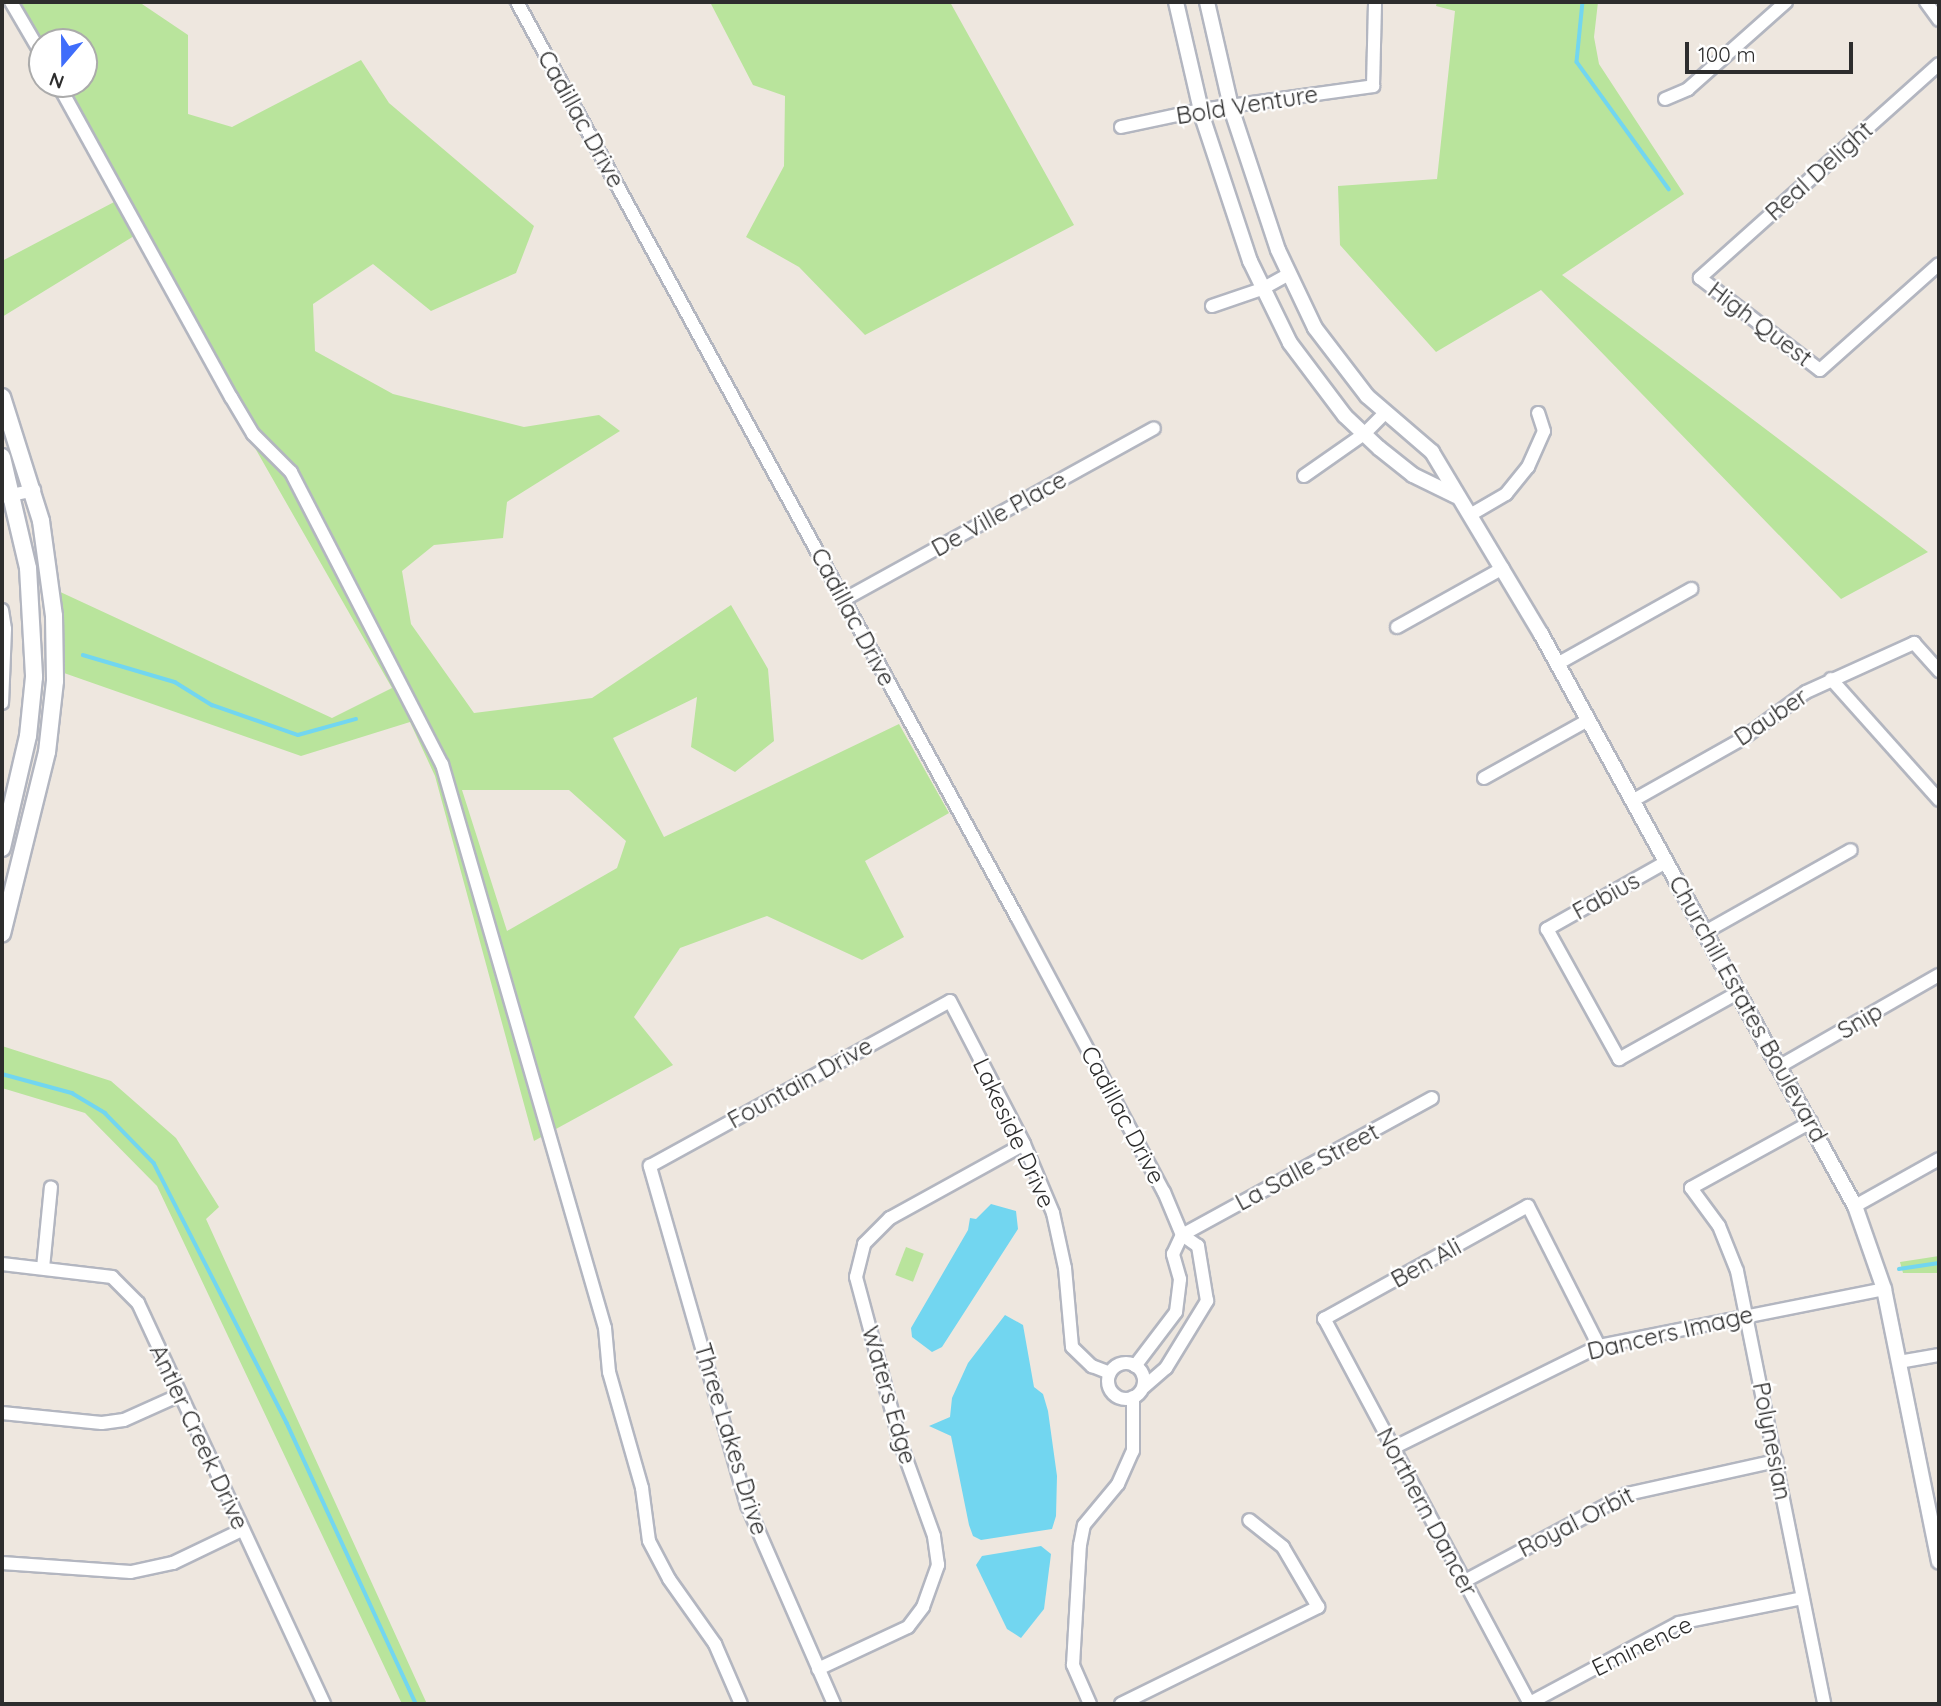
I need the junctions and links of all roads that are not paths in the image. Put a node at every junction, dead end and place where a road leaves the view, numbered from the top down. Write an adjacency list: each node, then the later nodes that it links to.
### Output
1 (12, 2): 9 (street)
2 (517, 2): 35 (street, Cadillac Drive)
3 (1176, 2): 14 (street, Churchill Estates Boulevard)
4 (1207, 2): 13 (street, Churchill Estates Boulevard)
5 (1375, 2): 13 (street, Bold Venture)
6 (1786, 2): 12 (street)
7 (1926, 2): 8 (street)
8 (1939, 20)
9 (28, 30)
10 (1939, 64): 18 (street, Real Delight)
11 (66, 98): 94 (street)
12 (1665, 99)
13 (1231, 106): 14 (street, Bold Venture); 17 (street, Churchill Estates Boulevard)
14 (1201, 110): 15 (street, Bold Venture); 19 (street, Churchill Estates Boulevard)
15 (1121, 127)
16 (1939, 264): 18 (street, High Quest)
17 (1289, 274): 19 (street); 22 (street, Churchill Estates Boulevard)
18 (1700, 278)
19 (1262, 289): 20 (street); 25 (street, Churchill Estates Boulevard)
20 (1212, 306)
21 (2, 397): 26 (main road)
22 (1385, 413): 25 (street); 31 (street, Churchill Estates Boulevard)
23 (1538, 414): 32 (street)
24 (1154, 428): 35 (street, De Ville Place)
25 (1364, 434): 28 (street); 31 (street, Churchill Estates Boulevard)
26 (25, 460): 27 (street); 29 (main road)
27 (3, 463): 30 (main road)
28 (1304, 476)
29 (34, 490): 30 (street); 42 (main road)
30 (7, 496): 40 (main road)
31 (1456, 496): 32 (street, Churchill Estates Boulevard)
32 (1470, 515): 33 (street, Churchill Estates Boulevard)
33 (1503, 568): 37 (street); 38 (street, Churchill Estates Boulevard)
34 (1691, 589): 38 (street)
35 (843, 600): 64 (street, Cadillac Drive)
36 (2, 610): 43 (street)
37 (1397, 627)
38 (1557, 664): 44 (street, Churchill Estates Boulevard)
39 (1939, 671): 41 (street, Dauber)
40 (34, 677): 42 (main road); 48 (main road)
41 (1831, 679): 46 (street); 47 (street, Dauber)
42 (55, 681): 52 (main road)
43 (2, 703)
44 (1588, 720): 45 (street); 47 (street, Churchill Estates Boulevard)
45 (1484, 778)
46 (1939, 800)
47 (1632, 801): 50 (street, Churchill Estates Boulevard)
48 (2, 848)
49 (1851, 850): 51 (street)
50 (1666, 862): 51 (street, Churchill Estates Boulevard); 54 (street, Fabius)
51 (1705, 932): 54 (street, Churchill Estates Boulevard)
52 (2, 934)
53 (1939, 975): 56 (street, Snip)
54 (1739, 992): 56 (street, Churchill Estates Boulevard)
55 (950, 1001): 59 (street, Lakeside Drive); 61 (street, Fountain Drive)
56 (1780, 1066): 58 (street, Churchill Estates Boulevard)
57 (1432, 1098): 64 (street, La Salle Street)
58 (1811, 1122): 63 (street, Churchill Estates Boulevard); 70 (street, Polynesian)
59 (1024, 1144): 78 (street, Lakeside Drive); 92 (street, Waters Edge)
60 (1939, 1158): 63 (street)
61 (650, 1166): 92 (street, Three Lakes Drive)
62 (51, 1187): 66 (street)
63 (1854, 1206): 69 (street, Churchill Estates Boulevard)
64 (1182, 1235): 67 (street); 68 (street)
65 (2, 1264): 66 (street, Antler Creek Drive)
66 (43, 1268): 80 (street, Antler Creek Drive)
67 (1206, 1280): 68 (street); 73 (street)
68 (1181, 1283): 72 (street)
69 (1884, 1289): 70 (street, Dancers Image); 76 (street, Churchill Estates Boulevard)
70 (1747, 1315): 74 (street, Dancers Image); 84 (street, Polynesian)
71 (1324, 1319): 74 (street, Ben Ali); 83 (street, Northern Dancer)
72 (1166, 1329): 73 (street); 77 (street)
73 (1184, 1342): 79 (street)
74 (1599, 1346): 83 (street, Dancers Image)
75 (1939, 1355): 76 (street)
76 (1899, 1362): 86 (street, Churchill Estates Boulevard)
77 (1135, 1366): 78 (street); 79 (street)
78 (1110, 1373): 81 (street)
79 (1144, 1387): 81 (street)
80 (180, 1395): 82 (street); 87 (street, Antler Creek Drive)
81 (1133, 1397): 96 (street)
82 (2, 1413)
83 (1393, 1448): 90 (street, Northern Dancer)
84 (1776, 1461): 90 (street, Royal Orbit); 91 (street, Polynesian)
85 (1249, 1520): 97 (street)
86 (1935, 1523): 88 (street, Churchill Estates Boulevard)
87 (242, 1530): 89 (street); 93 (street, Antler Creek Drive)
88 (1939, 1562)
89 (2, 1563)
90 (1465, 1581): 98 (street, Northern Dancer)
91 (1803, 1598): 98 (street, Eminence); 99 (street, Polynesian)
92 (818, 1669): 95 (street, Three Lakes Drive)
93 (324, 1704)
94 (741, 1704)
95 (834, 1704)
96 (1090, 1704)
97 (1121, 1704)
98 (1529, 1704)
99 (1824, 1704)

